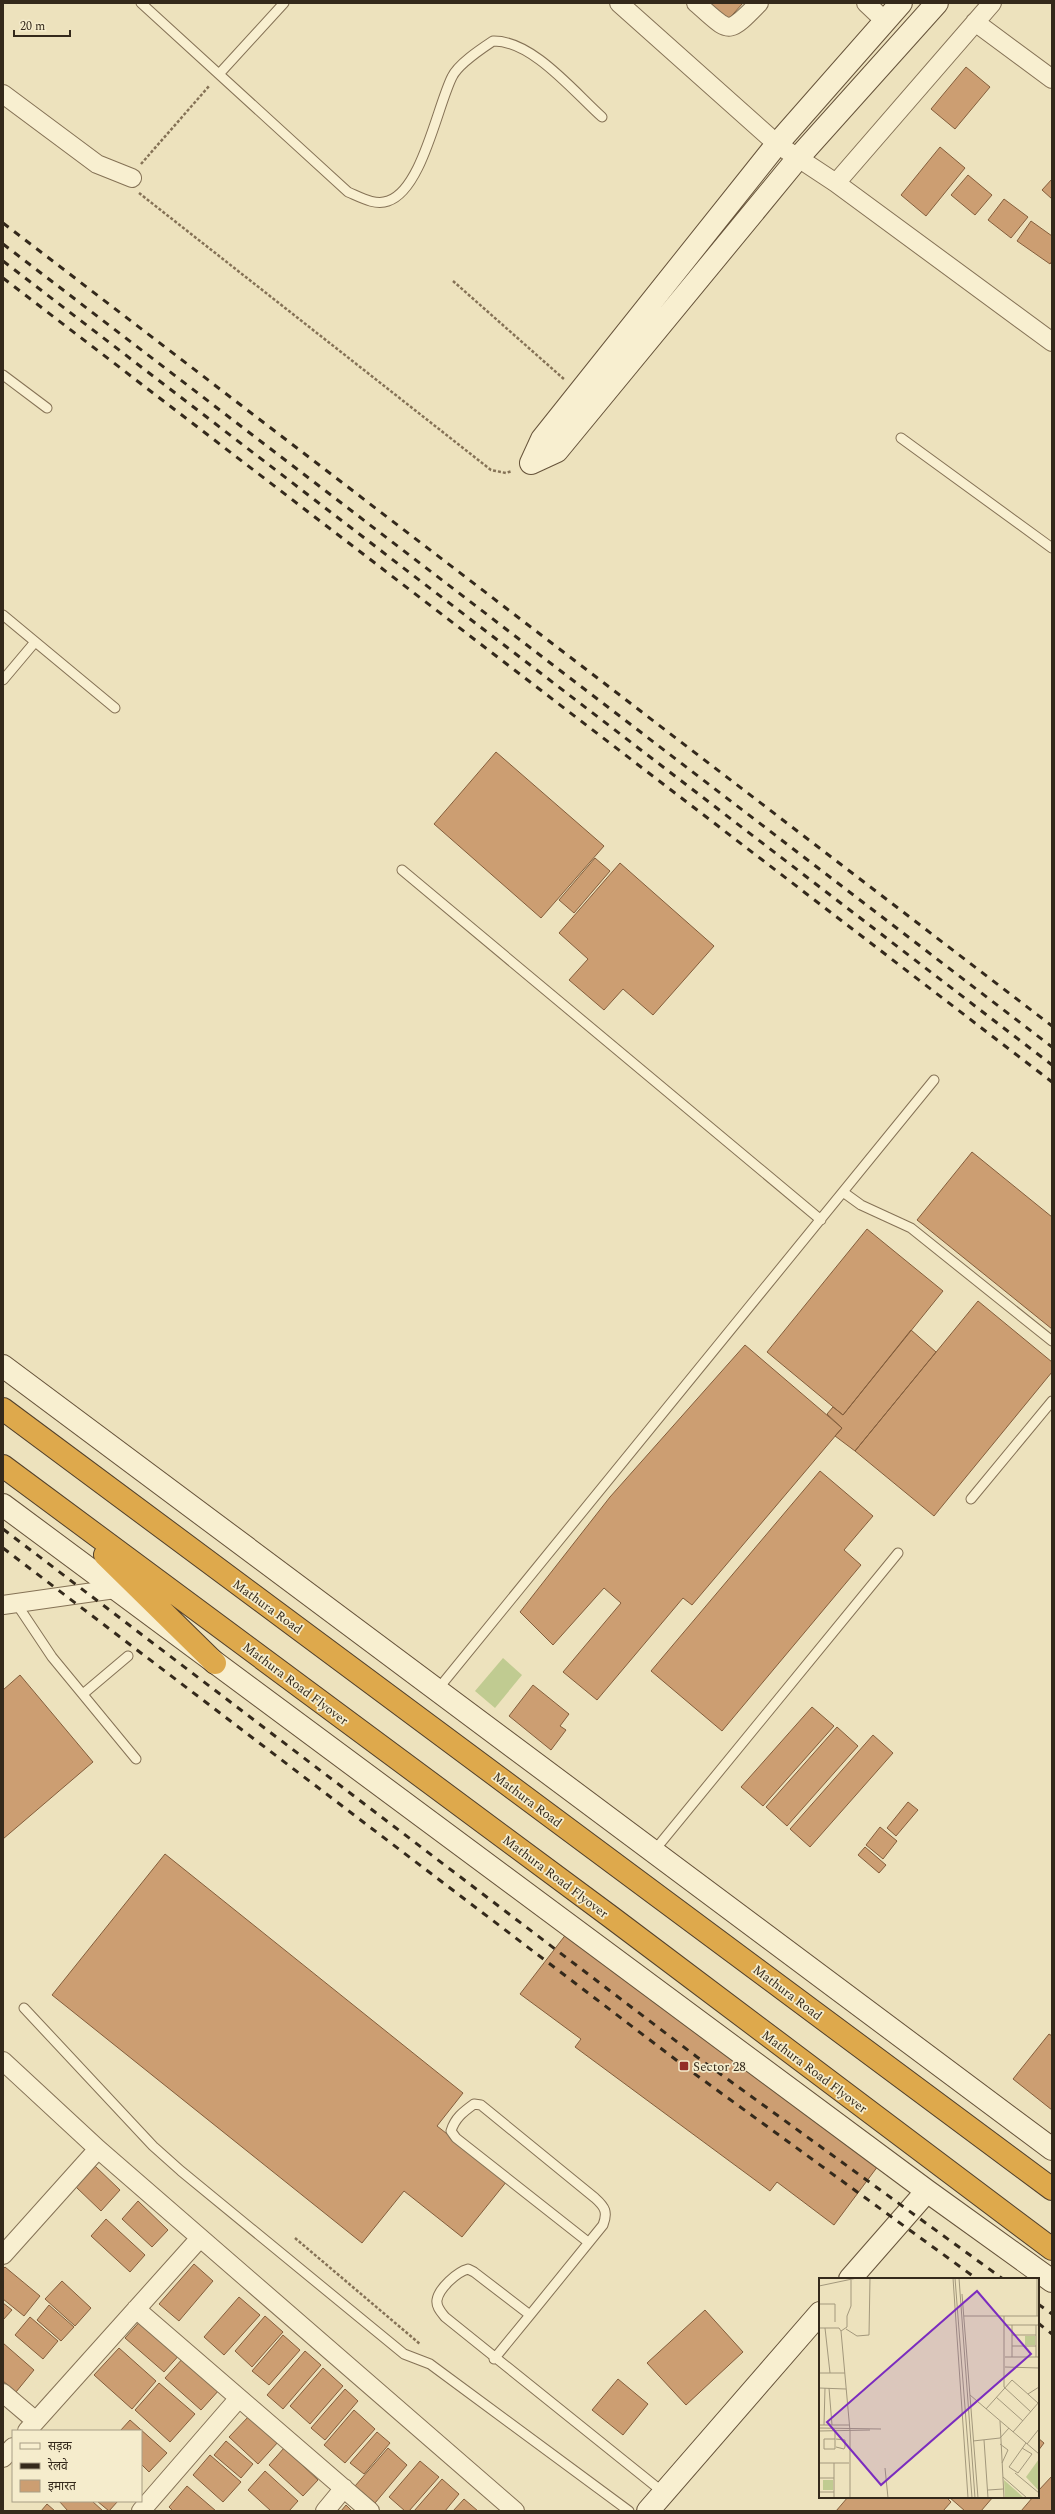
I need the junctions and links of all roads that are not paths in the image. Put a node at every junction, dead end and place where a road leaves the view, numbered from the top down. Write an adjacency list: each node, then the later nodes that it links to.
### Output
1 (141, 3): 11 (lane)
2 (284, 3): 11 (lane)
3 (619, 3): 15 (street)
4 (696, 3): 5 (street)
5 (758, 3)
6 (866, 3): 9 (street)
7 (937, 3): 16 (main road)
8 (992, 3): 10 (street)
9 (894, 8): 15 (main road)
10 (975, 22): 12 (street); 18 (street)
11 (220, 73): 14 (lane)
12 (1052, 79)
13 (3, 94): 17 (street)
14 (602, 117)
15 (777, 144): 16 (street); 16 (main road)
16 (798, 158): 18 (street)
17 (132, 178)
18 (836, 183): 19 (street)
19 (1052, 342)
20 (3, 375): 21 (lane)
21 (47, 408)
22 (900, 438): 23 (lane)
23 (1052, 548)
24 (3, 615): 25 (lane)
25 (35, 642): 26 (lane); 27 (lane)
26 (3, 680)
27 (115, 708)
28 (402, 870): 31 (lane)
29 (934, 1080): 30 (lane)
30 (843, 1192): 31 (lane); 32 (lane)
31 (821, 1220): 45 (lane)
32 (1052, 1341)
33 (3, 1366): 45 (main road)
34 (1052, 1401): 37 (lane)
35 (3, 1409): 53 (highway, Mathura Road)
36 (3, 1466): 39 (highway)
37 (971, 1499)
38 (3, 1505): 41 (main road)
39 (58, 1507): 44 (highway); 57 (highway, Mathura Road Flyover)
40 (898, 1553): 48 (lane)
41 (115, 1589): 42 (street); 44 (main road)
42 (10, 1604): 46 (lane)
43 (128, 1656): 46 (lane)
44 (215, 1663): 54 (main road)
45 (438, 1689): 48 (main road)
46 (83, 1694): 47 (lane)
47 (136, 1758)
48 (654, 1851): 52 (main road)
49 (24, 2008): 76 (lane)
50 (3, 2061): 51 (street)
51 (98, 2149): 55 (street); 58 (street)
52 (1052, 2149)
53 (1052, 2189)
54 (927, 2191): 59 (main road); 60 (main road)
55 (200, 2238): 61 (street); 72 (street)
56 (588, 2242): 56 (lane); 63 (lane)
57 (1052, 2249)
58 (3, 2255)
59 (851, 2278)
60 (1052, 2281)
61 (136, 2309): 66 (street); 67 (street)
62 (819, 2314): 71 (main road)
63 (530, 2315): 64 (lane); 64 (lane)
64 (494, 2359): 71 (lane)
65 (3, 2393): 67 (street)
66 (238, 2398): 70 (street); 73 (street)
67 (32, 2426)
68 (12, 2448): 69 (street)
69 (3, 2458)
70 (344, 2488): 74 (street); 75 (street)
71 (664, 2493): 77 (main road)
72 (508, 2509)
73 (141, 2511)
74 (325, 2511)
75 (370, 2511)
76 (629, 2511)
77 (648, 2511)

